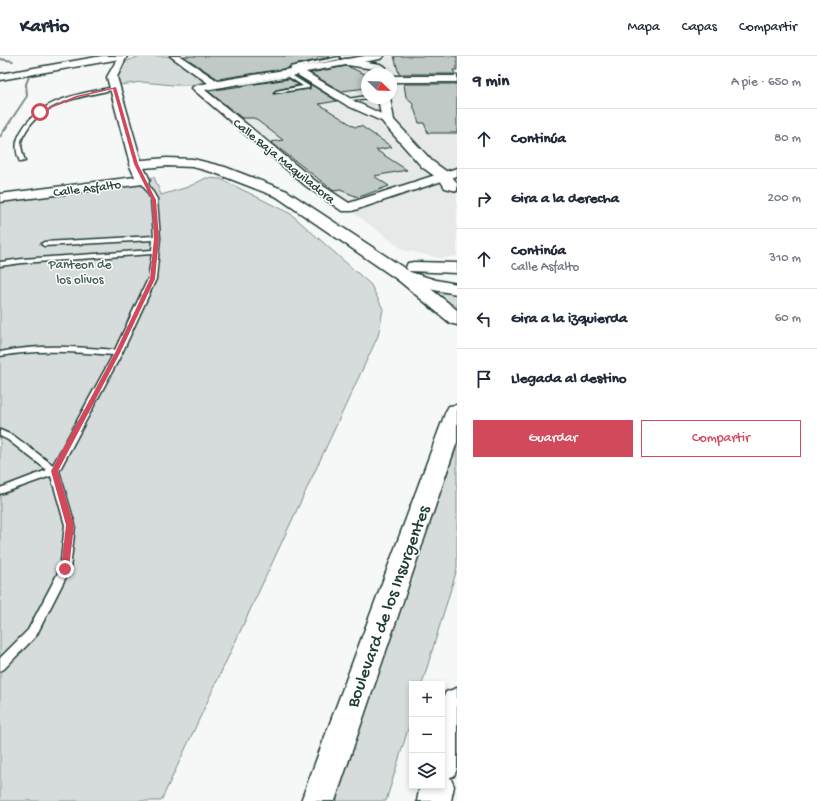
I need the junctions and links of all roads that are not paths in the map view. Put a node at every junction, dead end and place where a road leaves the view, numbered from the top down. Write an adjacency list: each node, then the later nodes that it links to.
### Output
1 (95, 56): 7 (main road)
2 (120, 56): 9 (main road)
3 (123, 56): 14 (street)
4 (174, 56): 12 (street)
5 (342, 60): 6 (main road); 8 (street, Calle Baja Maquiladora)
6 (380, 63)
7 (0, 73)
8 (295, 73): 12 (street, Calle Baja Maquiladora); 13 (lane); 15 (lane); 17 (street)
9 (0, 77)
10 (397, 78): 11 (street)
11 (457, 79)
12 (216, 84): 22 (street, Calle Baja Maquiladora)
13 (241, 84)
14 (115, 88): 20 (lane); 21 (street)
15 (276, 92)
16 (361, 98): 17 (lane)
17 (343, 100): 19 (street)
18 (385, 104): 19 (main road)
19 (388, 121): 22 (main road)
20 (22, 161)
21 (136, 164): 23 (main road); 31 (main road)
22 (453, 177): 24 (main road)
23 (143, 180): 25 (main road, Calle Asfalto); 26 (lane, Calle Asfalto)
24 (457, 187)
25 (0, 198)
26 (157, 238): 27 (lane); 28 (lane, Calle Asfalto)
27 (44, 244)
28 (155, 252): 29 (lane); 35 (lane, Calle Asfalto)
29 (0, 264)
30 (457, 268): 31 (main road)
31 (409, 272): 32 (main road); 33 (main road); 34 (main road)
32 (457, 279)
33 (457, 289)
34 (457, 319)
35 (118, 353): 36 (lane); 39 (lane, Calle Asfalto)
36 (0, 354)
37 (457, 411): 45 (main road, Boulevard de los Insurgentes)
38 (0, 433): 39 (lane)
39 (54, 471): 40 (lane); 41 (lane)
40 (0, 491)
41 (0, 666)
42 (457, 702): 43 (main road)
43 (445, 753)
44 (436, 789): 46 (main road)
45 (318, 801)
46 (434, 801)

